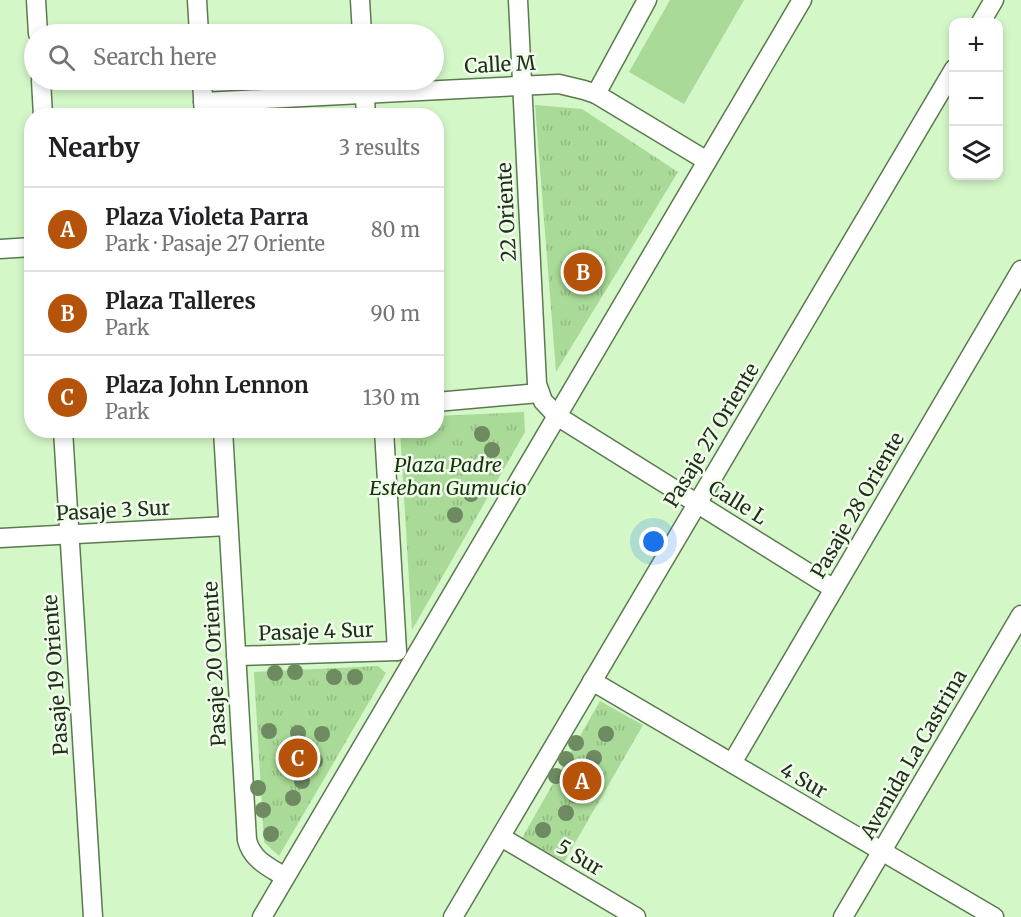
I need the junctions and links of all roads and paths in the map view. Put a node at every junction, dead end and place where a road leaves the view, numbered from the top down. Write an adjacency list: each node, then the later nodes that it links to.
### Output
1 (36, 0): 9 (street)
2 (197, 0): 10 (street)
3 (360, 0): 11 (street)
4 (518, 0): 13 (street, 22 Oriente)
5 (648, 0): 19 (street)
6 (802, 0): 24 (street)
7 (994, 0): 8 (street)
8 (983, 18)
9 (37, 24)
10 (198, 24)
11 (361, 24)
12 (952, 72): 34 (street, Pasaje 27 Oriente)
13 (523, 85): 14 (street, Calle M); 19 (street, Calle M); 28 (street, 22 Oriente)
14 (444, 86)
15 (42, 90): 20 (street)
16 (202, 90): 21 (street)
17 (343, 90): 22 (street, Calle M)
18 (365, 90): 23 (street)
19 (596, 94): 24 (street, Calle M)
20 (43, 108)
21 (203, 108)
22 (210, 108)
23 (366, 108)
24 (707, 161): 30 (street)
25 (24, 248): 26 (street)
26 (0, 249)
27 (1021, 270): 38 (street, Pasaje 28 Oriente)
28 (539, 393): 29 (street); 30 (street)
29 (444, 401)
30 (557, 416): 34 (street, Calle L); 42 (street)
31 (63, 438): 36 (street, Pasaje 19 Oriente)
32 (222, 438): 35 (street, Pasaje 20 Oriente)
33 (384, 438): 40 (street)
34 (697, 503): 38 (street, Calle L); 43 (street, Pasaje 27 Oriente)
35 (228, 526): 36 (street, Pasaje 3 Sur); 41 (street, Pasaje 20 Oriente)
36 (69, 534): 37 (street, Pasaje 3 Sur); 48 (street, Pasaje 19 Oriente)
37 (0, 538)
38 (834, 589): 44 (street, Pasaje 28 Oriente)
39 (1021, 615): 46 (street, Avenida La Castrina)
40 (397, 651): 41 (street, Pasaje 4 Sur); 42 (street)
41 (236, 656): 47 (street, Pasaje 20 Oriente)
42 (413, 660): 47 (street)
43 (592, 681): 44 (street, 4 Sur); 45 (street, Pasaje 27 Oriente)
44 (732, 763): 46 (street, 4 Sur)
45 (501, 837): 50 (street, Pasaje 27 Oriente); 51 (street, 5 Sur)
46 (882, 851): 52 (street, Avenida La Castrina); 53 (street, 4 Sur)
47 (285, 878): 49 (street)
48 (93, 917)
49 (262, 917)
50 (453, 917)
51 (636, 917)
52 (843, 917)
53 (994, 917)

